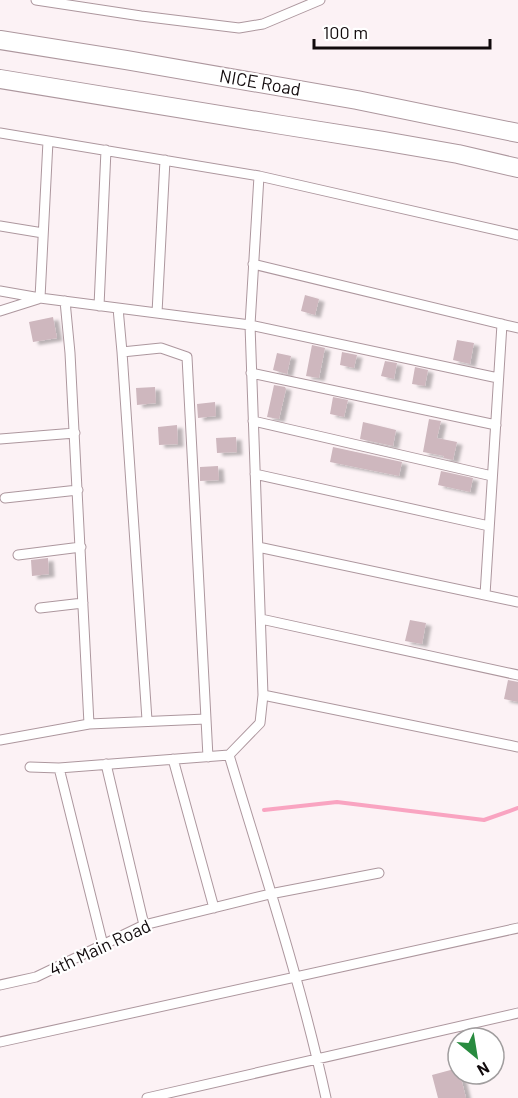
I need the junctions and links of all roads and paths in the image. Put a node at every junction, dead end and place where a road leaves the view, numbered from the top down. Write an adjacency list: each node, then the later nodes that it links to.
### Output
1 (36, 0): 2 (street)
2 (320, 0)
3 (0, 40): 6 (highway, NICE Road)
4 (0, 78): 10 (highway, NICE Road)
5 (0, 133): 7 (street)
6 (518, 133)
7 (48, 141): 8 (street); 13 (street)
8 (106, 150): 9 (street); 19 (street)
9 (165, 160): 11 (street); 22 (street)
10 (518, 168)
11 (259, 176): 14 (street); 15 (street)
12 (0, 226): 13 (street)
13 (43, 233): 17 (street)
14 (518, 235)
15 (253, 264): 23 (street); 24 (street)
16 (0, 291): 17 (street)
17 (40, 298): 18 (street); 21 (street)
18 (65, 301): 19 (street); 31 (street)
19 (99, 306): 20 (street)
20 (118, 308): 22 (street); 26 (street)
21 (0, 311)
22 (157, 313): 24 (street)
23 (502, 324): 25 (street); 28 (street)
24 (250, 325): 27 (street); 28 (street)
25 (518, 328)
26 (122, 352): 48 (street); 49 (street)
27 (251, 373): 29 (street); 30 (street)
28 (498, 378): 30 (street)
29 (253, 421): 33 (street); 34 (street)
30 (496, 425): 34 (street)
31 (75, 433): 32 (street); 35 (street)
32 (0, 439)
33 (255, 474): 37 (street); 38 (street)
34 (492, 476): 37 (street)
35 (78, 490): 36 (street); 39 (street)
36 (5, 498)
37 (489, 526): 41 (street)
38 (258, 547): 41 (street); 45 (street)
39 (81, 548): 40 (street); 43 (street)
40 (18, 555)
41 (485, 595): 42 (street)
42 (518, 602)
43 (83, 603): 44 (street); 50 (street)
44 (40, 608)
45 (261, 618): 46 (street); 47 (street)
46 (518, 675)
47 (263, 695): 52 (street); 53 (street)
48 (206, 719): 49 (street); 54 (street)
49 (147, 720): 50 (street)
50 (90, 724): 51 (street)
51 (0, 740)
52 (518, 747)
53 (229, 755): 54 (street); 60 (street)
54 (208, 757): 55 (street)
55 (173, 759): 56 (street); 61 (street)
56 (106, 764): 58 (street); 62 (street)
57 (30, 767): 58 (street)
58 (59, 768): 64 (street)
59 (379, 873): 60 (street, 4th Main Road)
60 (270, 894): 61 (street, 4th Main Road); 65 (street)
61 (214, 908): 62 (street, 4th Main Road)
62 (144, 925): 64 (street, 4th Main Road)
63 (518, 928): 65 (street)
64 (103, 945): 66 (street, 4th Main Road)
65 (295, 977): 68 (street); 69 (street)
66 (0, 985)
67 (518, 1013): 69 (street)
68 (0, 1042)
69 (317, 1059): 70 (street); 71 (street)
70 (147, 1098)
71 (326, 1098)

